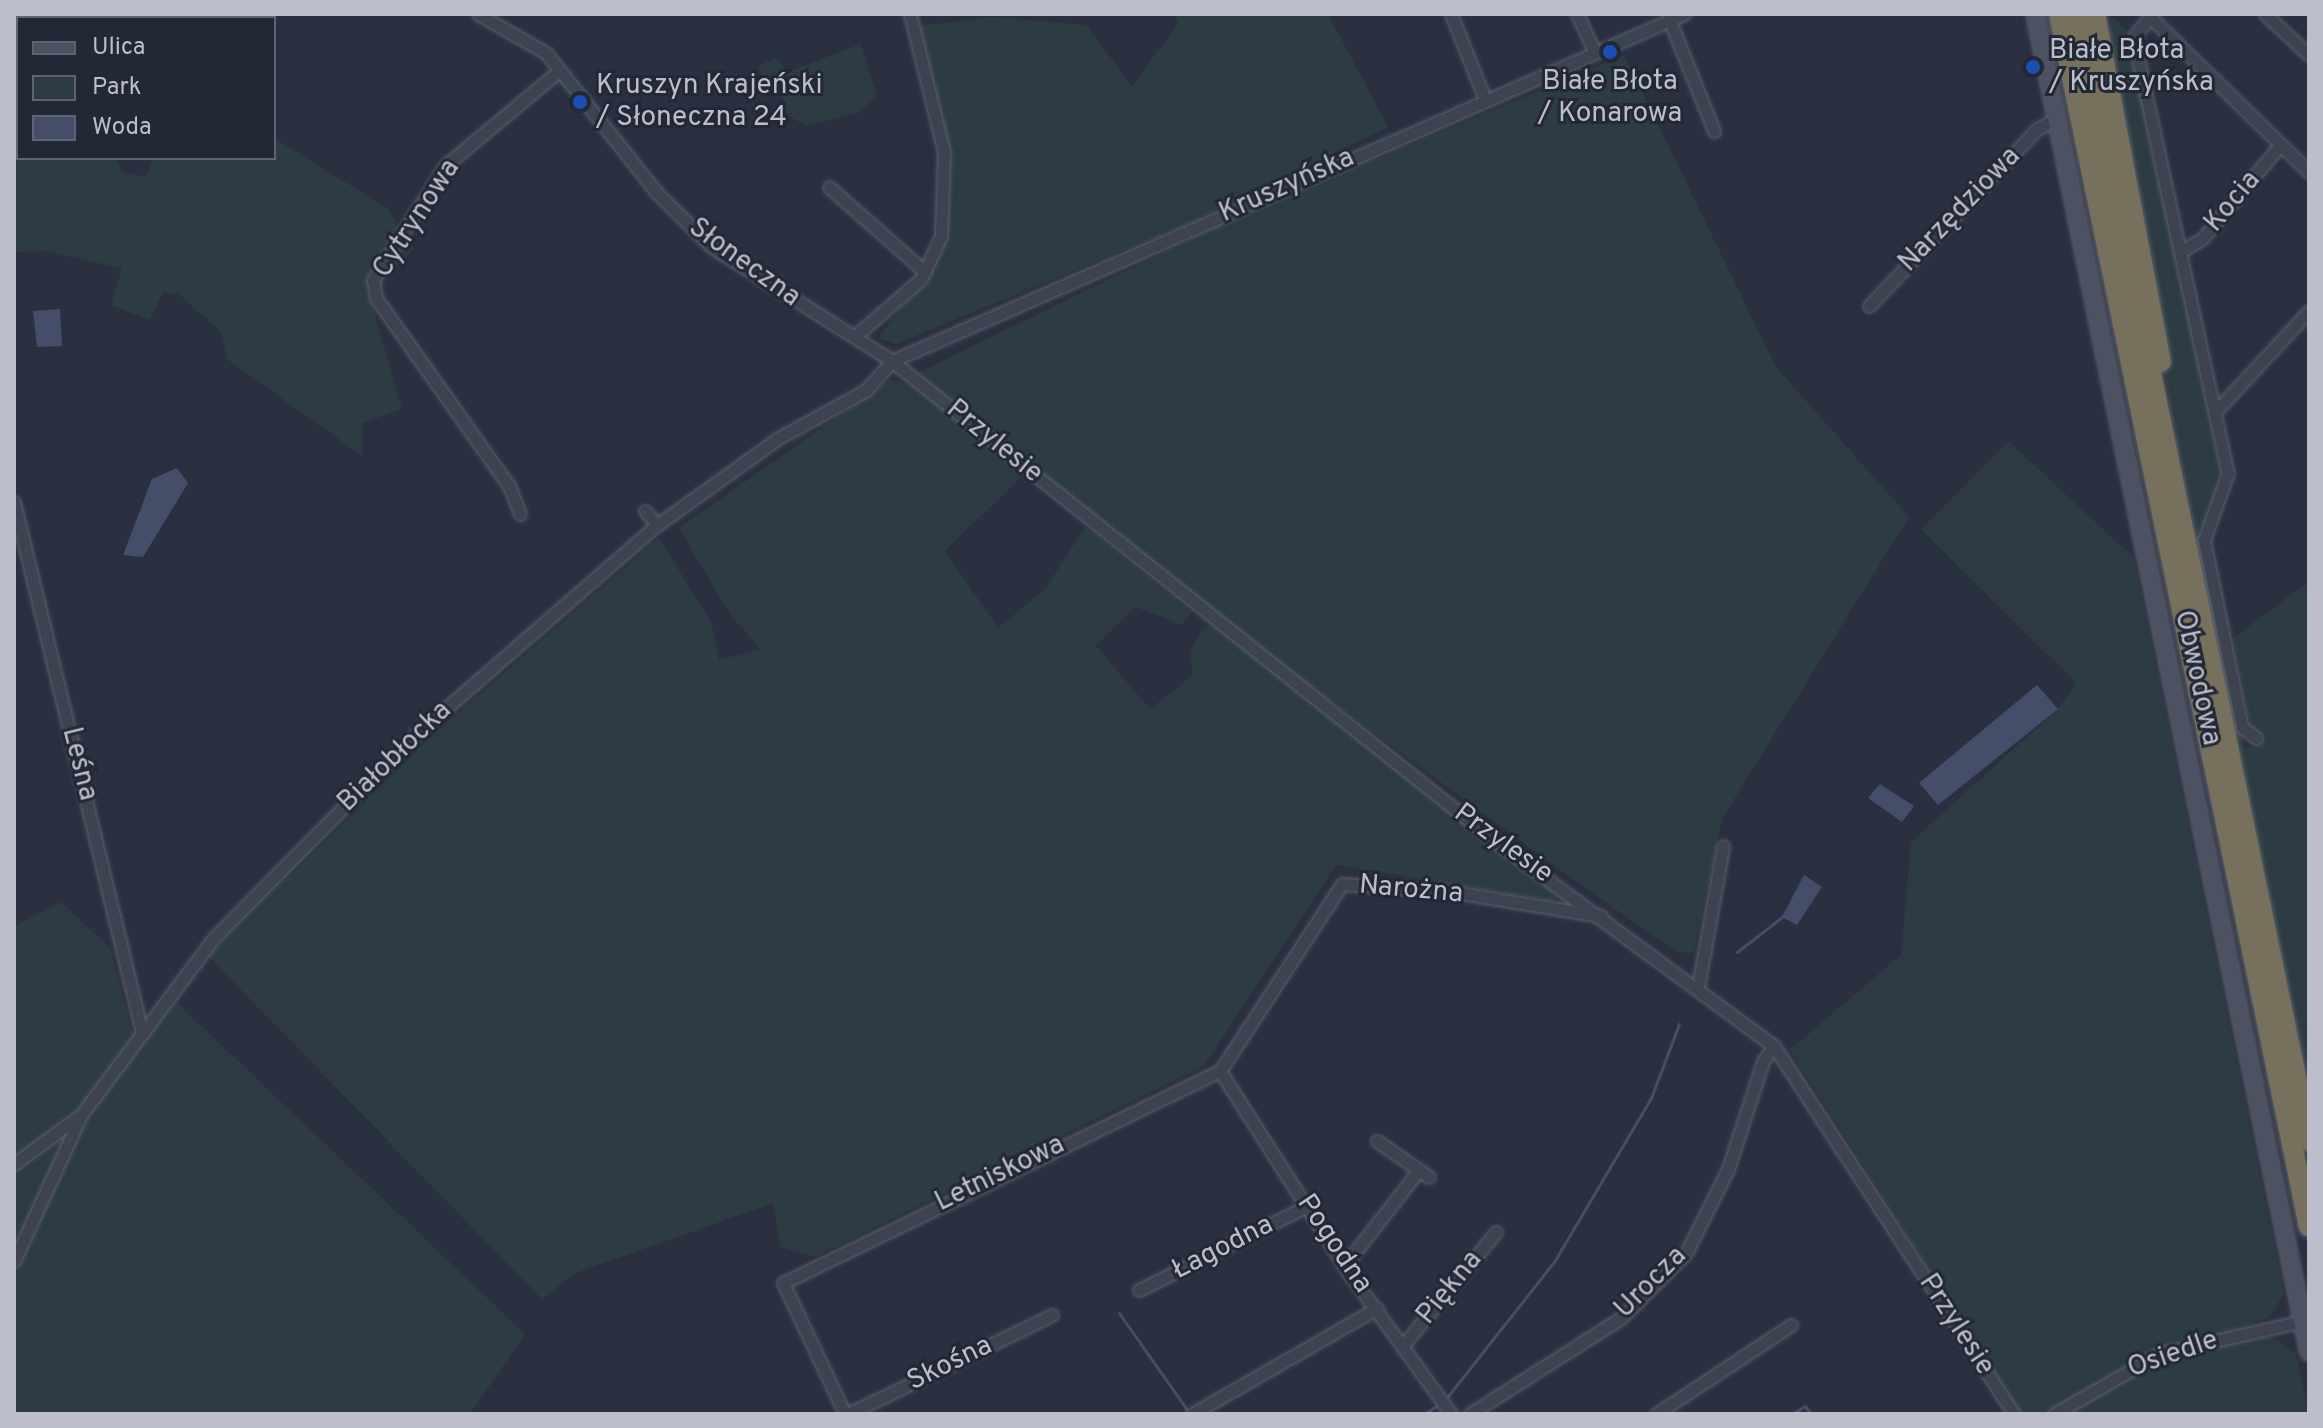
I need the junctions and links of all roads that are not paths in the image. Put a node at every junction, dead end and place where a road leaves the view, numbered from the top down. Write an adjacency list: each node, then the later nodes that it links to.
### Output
1 (478, 14): 15 (street, Słoneczna)
2 (910, 14): 23 (street)
3 (1451, 14): 16 (street)
4 (1577, 14): 13 (street)
5 (1684, 14): 12 (street, Kruszyńska)
6 (2035, 14): 17 (street, Obwodowa)
7 (2059, 14): 52 (highway)
8 (2077, 14): 29 (highway)
9 (2095, 14): 29 (highway)
10 (2265, 14): 14 (street)
11 (2151, 15): 19 (street); 22 (street)
12 (1669, 19): 13 (street, Kruszyńska); 18 (street)
13 (1594, 50): 16 (street, Kruszyńska)
14 (2309, 54)
15 (560, 70): 26 (street, Słoneczna); 32 (street, Cytrynowa)
16 (1484, 97): 27 (street, Kruszyńska)
17 (2056, 119): 24 (street, Narzędziowa); 59 (street, Obwodowa)
18 (1714, 131)
19 (2280, 145): 20 (street); 22 (street, Kocia)
20 (2309, 172)
21 (829, 187): 23 (street)
22 (2180, 252): 28 (street)
23 (925, 272): 26 (street)
24 (1869, 306)
25 (2309, 311): 28 (street)
26 (854, 337): 27 (street, Słoneczna)
27 (892, 361): 33 (street, Białobłocka); 41 (street, Przylesie)
28 (2215, 412): 36 (street)
29 (2167, 446): 48 (highway)
30 (14, 502): 44 (street, Leśna)
31 (645, 511): 33 (street)
32 (520, 514)
33 (657, 525): 35 (street, Białobłocka)
34 (433, 700): 35 (street)
35 (443, 710): 38 (street, Białobłocka)
36 (2256, 738)
37 (322, 807): 38 (street)
38 (327, 822): 42 (street, Białobłocka)
39 (1723, 846): 43 (street)
40 (226, 905): 42 (street)
41 (1606, 917): 43 (street, Przylesie); 46 (street, Narożna)
42 (231, 918): 44 (street, Białobłocka)
43 (1698, 987): 45 (street, Przylesie)
44 (141, 1028): 47 (street, Białobłocka)
45 (1774, 1046): 66 (street, Urocza); 68 (street, Przylesie)
46 (1220, 1071): 51 (street, Pogodna); 63 (street, Letniskowa)
47 (81, 1115): 50 (street); 54 (street, Białobłocka)
48 (2309, 1140)
49 (1377, 1141): 55 (street)
50 (14, 1164)
51 (1307, 1206): 55 (street, Pogodna); 56 (street, Łagodna)
52 (2309, 1227)
53 (1496, 1232): 61 (street, Piękna)
54 (14, 1261)
55 (1344, 1266): 57 (street, Pogodna)
56 (1139, 1290)
57 (1377, 1308): 61 (street, Pogodna); 64 (street)
58 (1052, 1315): 63 (street, Skośna)
59 (2303, 1321): 62 (street, Obwodowa); 69 (street, Osiedle)
60 (1791, 1325): 67 (street)
61 (1404, 1344): 65 (street, Pogodna)
62 (2309, 1352)
63 (846, 1414)
64 (1192, 1414)
65 (1451, 1414)
66 (1470, 1414)
67 (1656, 1414)
68 (2014, 1414)
69 (2054, 1414)

